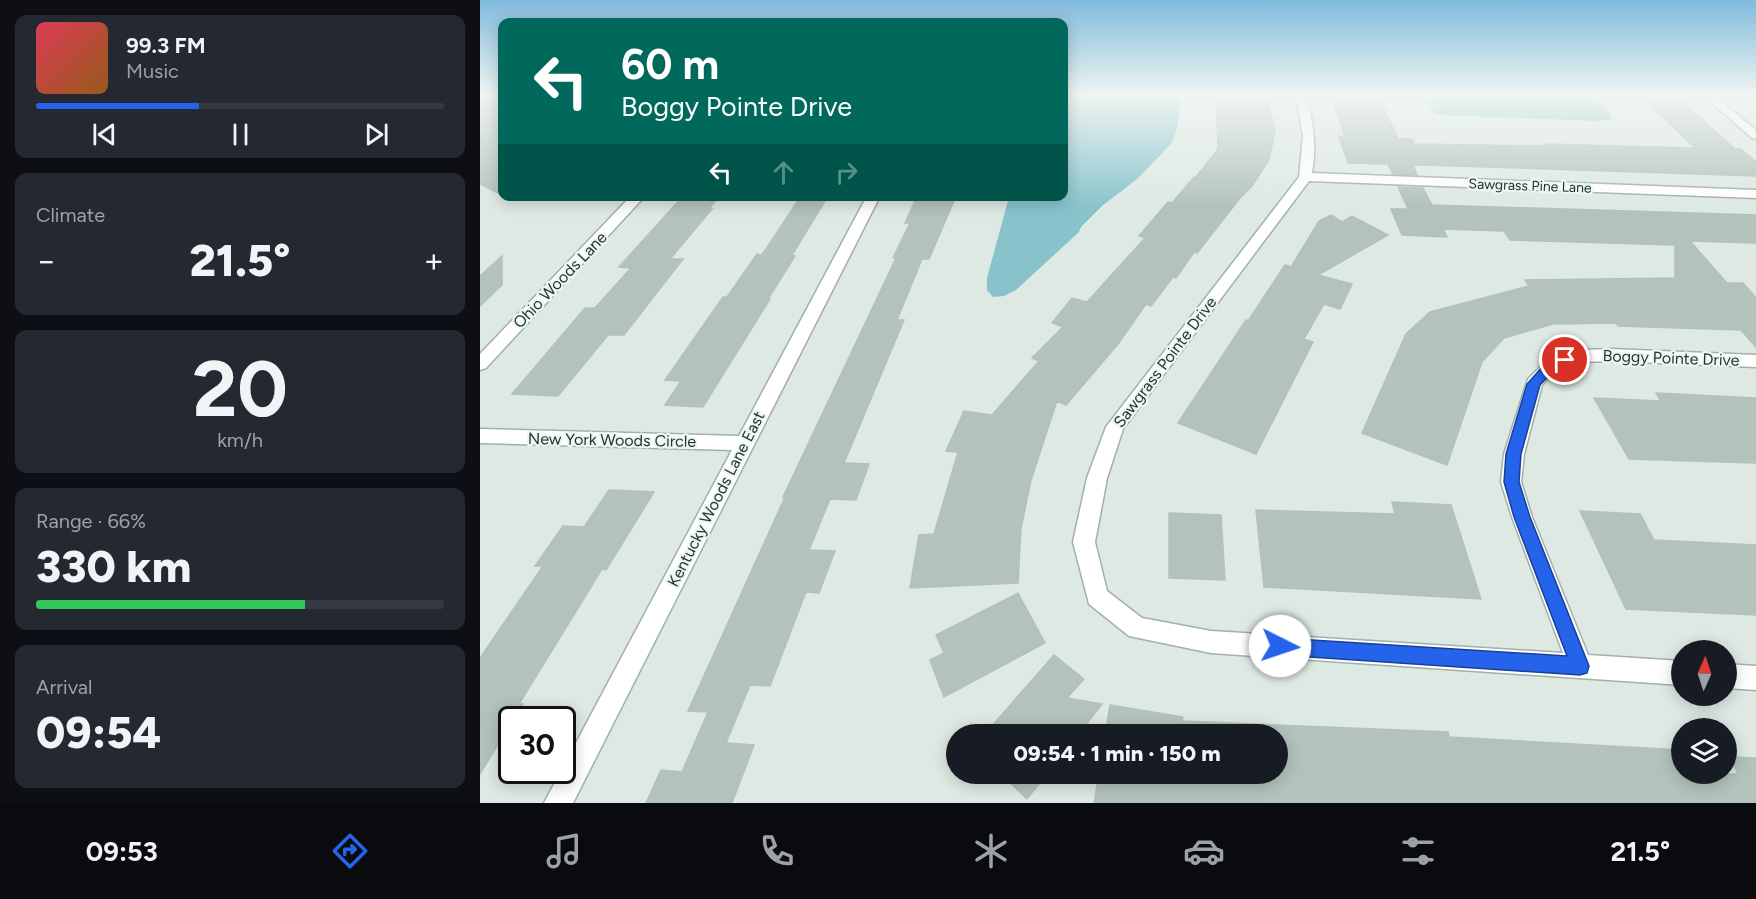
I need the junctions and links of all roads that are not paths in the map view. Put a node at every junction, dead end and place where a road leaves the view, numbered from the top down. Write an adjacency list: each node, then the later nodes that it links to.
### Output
1 (1310, 132): 2 (street, Sawgrass Pointe Drive)
2 (1305, 177): 3 (street, Sawgrass Pine Lane); 10 (street, Sawgrass Pointe Drive)
3 (1756, 194)
4 (634, 201): 7 (street, Ohio Woods Lane)
5 (871, 201): 9 (street, Kentucky Woods Lane East)
6 (1756, 361): 10 (street, Boggy Pointe Drive)
7 (480, 364)
8 (480, 436): 9 (street, New York Woods Circle)
9 (745, 443): 14 (street, Kentucky Woods Lane East)
10 (1580, 666): 11 (street, Sawgrass Pointe Drive)
11 (1671, 672)
12 (1737, 677): 13 (street)
13 (1756, 678)
14 (558, 803)

